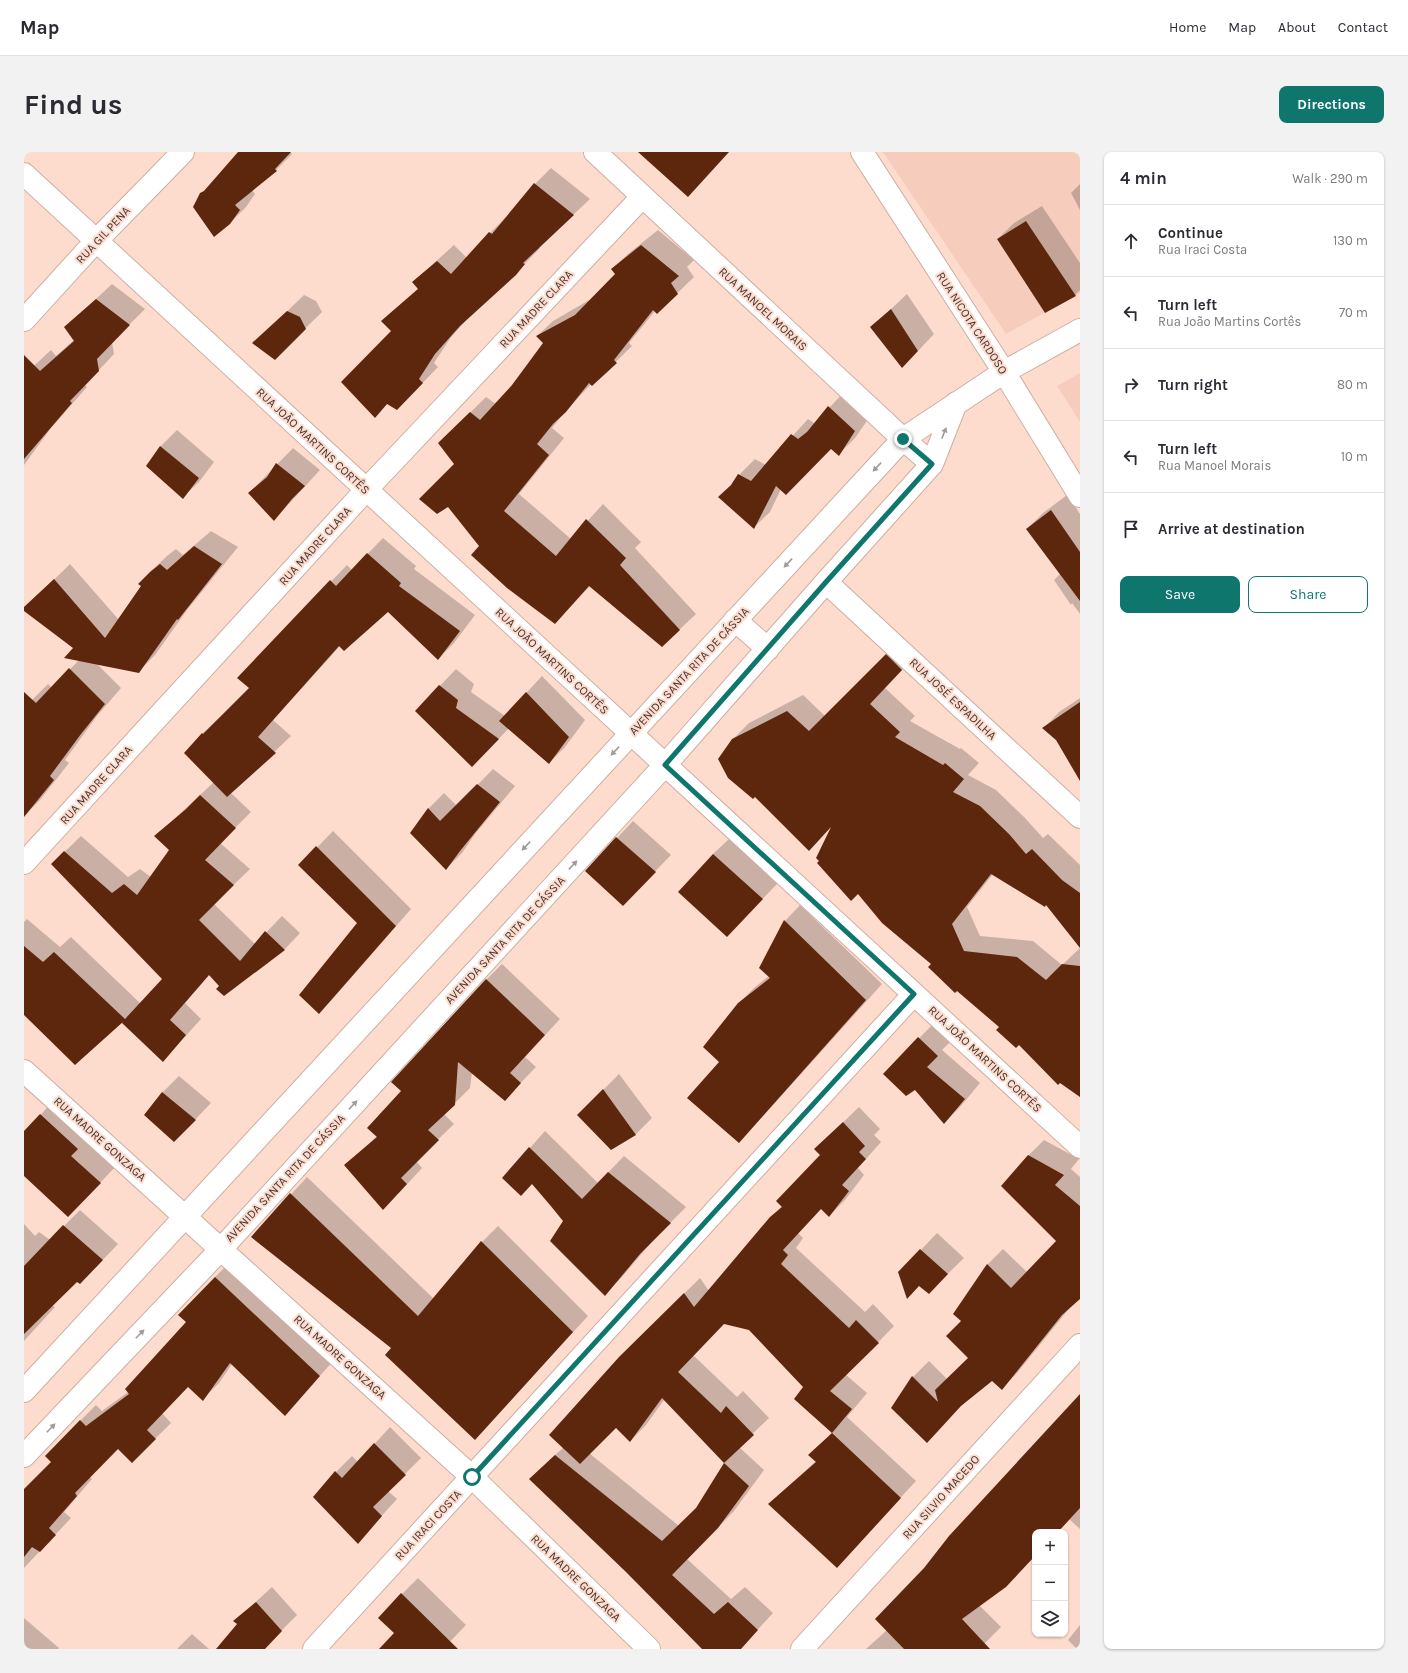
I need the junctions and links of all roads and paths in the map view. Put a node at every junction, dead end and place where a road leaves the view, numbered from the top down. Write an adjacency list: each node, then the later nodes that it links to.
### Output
1 (183, 152): 6 (street, RUA GIL PENA)
2 (594, 152): 5 (street, RUA MANOEL MORAIS)
3 (862, 152): 9 (street, RUA NICOTA CARDOSO)
4 (24, 174): 6 (street, RUA JOÃO MARTINS CORTÊS)
5 (642, 197): 11 (street, RUA MANOEL MORAIS); 13 (street, RUA MADRE CLARA)
6 (96, 242): 7 (street, RUA GIL PENA); 13 (street, RUA JOÃO MARTINS CORTÊS)
7 (24, 320)
8 (1080, 330): 9 (street, AVENIDA SANTA RITA DE CÁSSIA)
9 (1004, 372): 10 (street, AVENIDA SANTA RITA DE CÁSSIA); 14 (street, RUA NICOTA CARDOSO)
10 (956, 403): 11 (street, AVENIDA SANTA RITA DE CÁSSIA); 12 (street, AVENIDA SANTA RITA DE CÁSSIA, one-way to 10)
11 (903, 439): 12 (street, RUA MANOEL MORAIS); 16 (street, AVENIDA SANTA RITA DE CÁSSIA, one-way to 16)
12 (932, 464): 15 (street, AVENIDA SANTA RITA DE CÁSSIA)
13 (366, 490): 18 (street, RUA JOÃO MARTINS CORTÊS); 21 (street, RUA MADRE CLARA)
14 (1080, 496)
15 (826, 582): 17 (street, AVENIDA SANTA RITA DE CÁSSIA); 20 (street, RUA JOSÉ ESPADILHA)
16 (735, 620): 17 (street); 18 (street, AVENIDA SANTA RITA DE CÁSSIA)
17 (768, 649): 19 (street, AVENIDA SANTA RITA DE CÁSSIA)
18 (631, 733): 19 (street, RUA JOÃO MARTINS CORTÊS); 25 (street, AVENIDA SANTA RITA DE CÁSSIA, one-way to 25)
19 (665, 765): 22 (street, RUA JOÃO MARTINS CORTÊS); 26 (street, AVENIDA SANTA RITA DE CÁSSIA, one-way to 19)
20 (1080, 816)
21 (24, 863)
22 (914, 994): 24 (street, RUA JOÃO MARTINS CORTÊS); 30 (street, RUA IRACI COSTA)
23 (24, 1071): 25 (street, RUA MADRE GONZAGA)
24 (1080, 1147)
25 (185, 1216): 26 (street, RUA MADRE GONZAGA); 28 (street, AVENIDA SANTA RITA DE CÁSSIA)
26 (221, 1249): 29 (street, AVENIDA SANTA RITA DE CÁSSIA, one-way to 26); 30 (street, RUA MADRE GONZAGA)
27 (1080, 1345): 33 (street, RUA SILVIO MACEDO)
28 (24, 1391)
29 (24, 1456)
30 (472, 1477): 31 (street, RUA IRACI COSTA); 32 (street, RUA MADRE GONZAGA)
31 (314, 1649)
32 (649, 1649)
33 (802, 1649)

